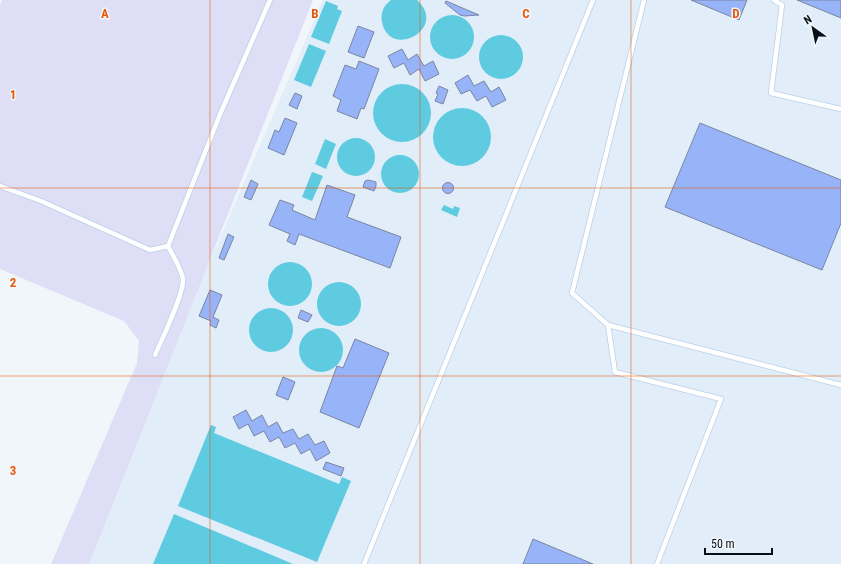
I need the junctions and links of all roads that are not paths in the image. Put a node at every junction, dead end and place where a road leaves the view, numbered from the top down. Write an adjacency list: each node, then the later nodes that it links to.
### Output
1 (270, 0): 7 (lane)
2 (593, 0): 11 (lane)
3 (644, 0): 8 (lane)
4 (774, 0): 5 (lane)
5 (841, 109)
6 (0, 186): 7 (lane)
7 (168, 246): 9 (lane)
8 (608, 325): 10 (lane); 12 (lane)
9 (155, 355)
10 (841, 385)
11 (364, 564)
12 (657, 564)

